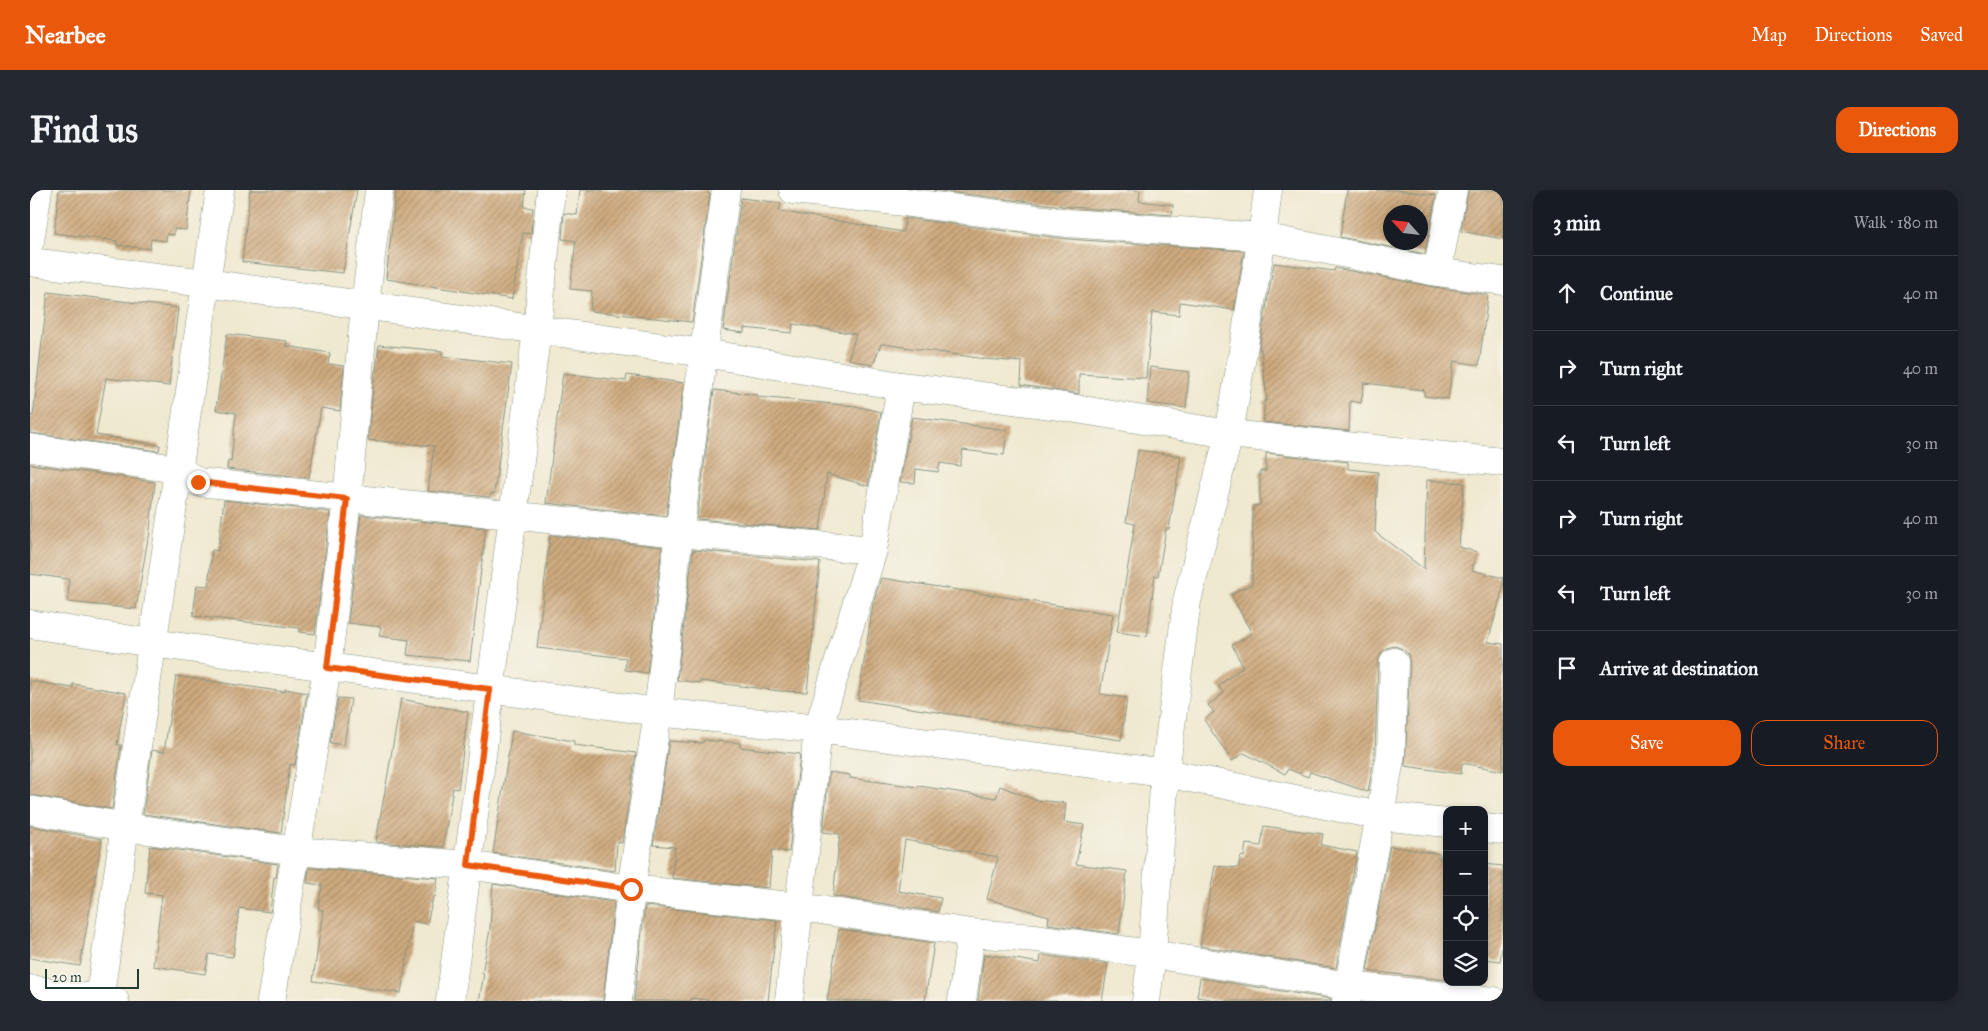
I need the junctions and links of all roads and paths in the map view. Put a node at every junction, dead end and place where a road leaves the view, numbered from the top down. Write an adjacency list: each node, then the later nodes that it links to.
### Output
1 (38, 190): 11 (street)
2 (220, 190): 15 (street)
3 (379, 190): 16 (street)
4 (551, 190): 17 (street)
5 (726, 190): 18 (street)
6 (793, 190): 9 (street)
7 (1268, 190): 10 (street)
8 (1453, 190): 13 (street)
9 (897, 195): 10 (street)
10 (1262, 237): 13 (street); 20 (street)
11 (30, 241)
12 (30, 262): 15 (street)
13 (1437, 272): 14 (street)
14 (1503, 281)
15 (206, 283): 16 (street); 23 (street)
16 (365, 305): 17 (street); 24 (street)
17 (537, 330): 18 (street); 25 (street)
18 (704, 353): 19 (street); 26 (street)
19 (901, 386): 20 (street); 27 (street)
20 (1229, 434): 22 (street); 35 (street)
21 (30, 448): 23 (street)
22 (1503, 462)
23 (177, 469): 24 (street); 29 (street)
24 (347, 499): 25 (street); 31 (street)
25 (512, 514): 26 (street); 32 (street)
26 (679, 533): 27 (street); 33 (street)
27 (873, 550): 34 (street)
28 (30, 624): 29 (street)
29 (152, 643): 31 (street); 39 (street)
30 (1394, 662): 37 (street)
31 (327, 668): 32 (street); 42 (street)
32 (490, 689): 33 (street); 43 (street)
33 (658, 712): 34 (street); 44 (street)
34 (818, 729): 35 (street); 45 (street)
35 (1166, 773): 37 (street); 47 (street)
36 (30, 810): 39 (street)
37 (1381, 816): 38 (street); 49 (street)
38 (1443, 823)
39 (126, 827): 42 (street); 50 (street)
40 (1488, 828): 41 (street)
41 (1503, 830)
42 (296, 851): 43 (street); 51 (street)
43 (468, 865): 44 (street); 52 (street)
44 (631, 889): 45 (street); 53 (street)
45 (800, 906): 46 (street); 54 (street)
46 (971, 933): 47 (street); 55 (street)
47 (1152, 954): 49 (street); 56 (street)
48 (30, 989): 50 (street)
49 (1348, 994): 57 (street)
50 (105, 1000)
51 (271, 1001)
52 (450, 1001)
53 (618, 1001)
54 (789, 1001)
55 (962, 1001)
56 (1146, 1001)
57 (1494, 1001)

